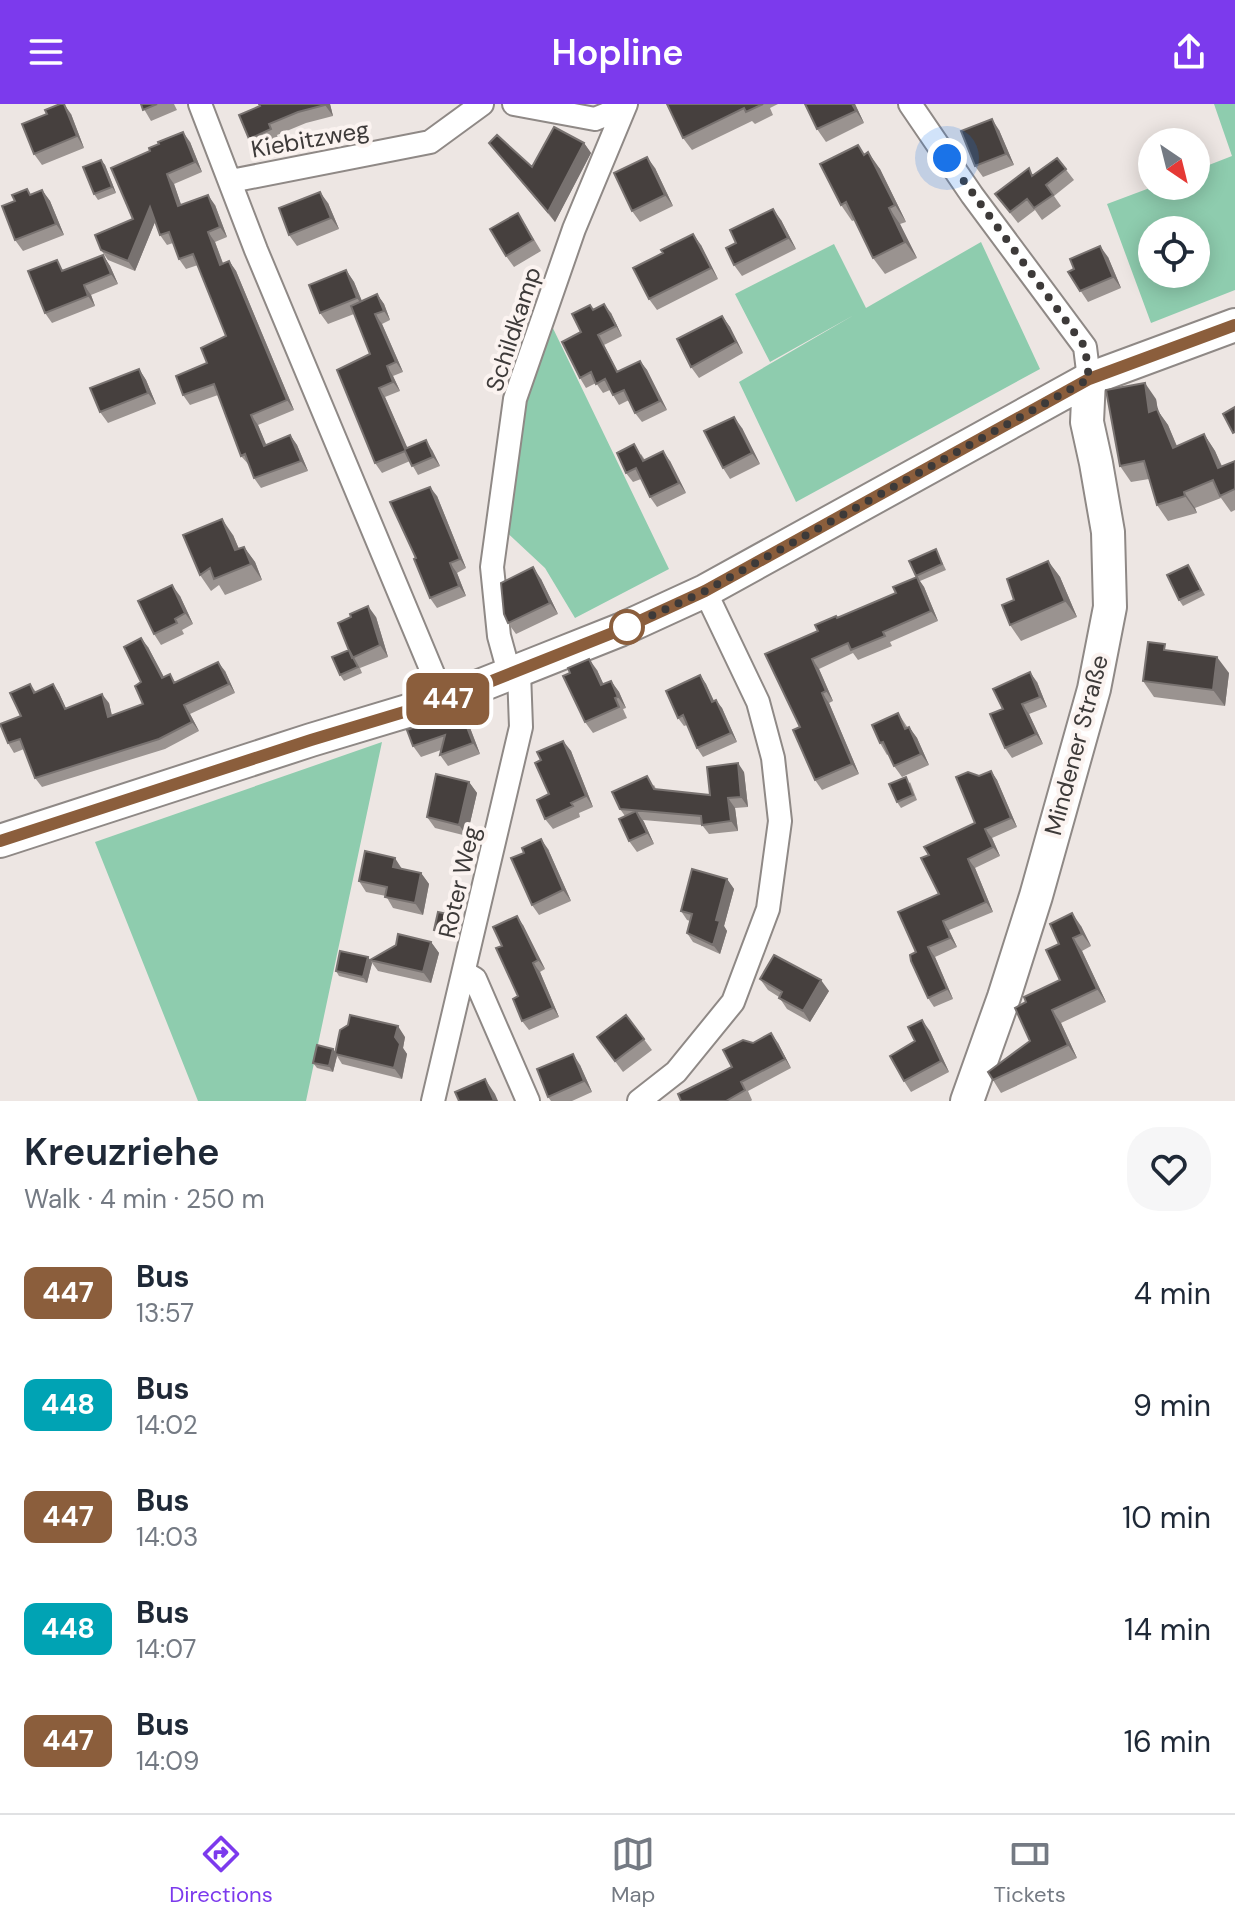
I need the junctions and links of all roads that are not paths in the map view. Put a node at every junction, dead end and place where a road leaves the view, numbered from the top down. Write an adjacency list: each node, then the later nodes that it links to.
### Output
1 (200, 104): 6 (street)
2 (482, 104): 6 (street, Kiebitzweg)
3 (514, 104): 5 (street)
4 (910, 104): 8 (street)
5 (625, 106): 10 (street, Schildkamp)
6 (231, 181): 11 (street)
7 (1235, 325): 8 (main road)
8 (1089, 379): 9 (main road); 17 (main road, Mindener Straße)
9 (705, 591): 10 (main road); 16 (street)
10 (514, 674): 11 (main road); 13 (street, Roter Weg)
11 (444, 700): 12 (main road)
12 (0, 841)
13 (465, 973): 14 (street, Roter Weg); 15 (street)
14 (433, 1101)
15 (528, 1101)
16 (639, 1101)
17 (967, 1101)

